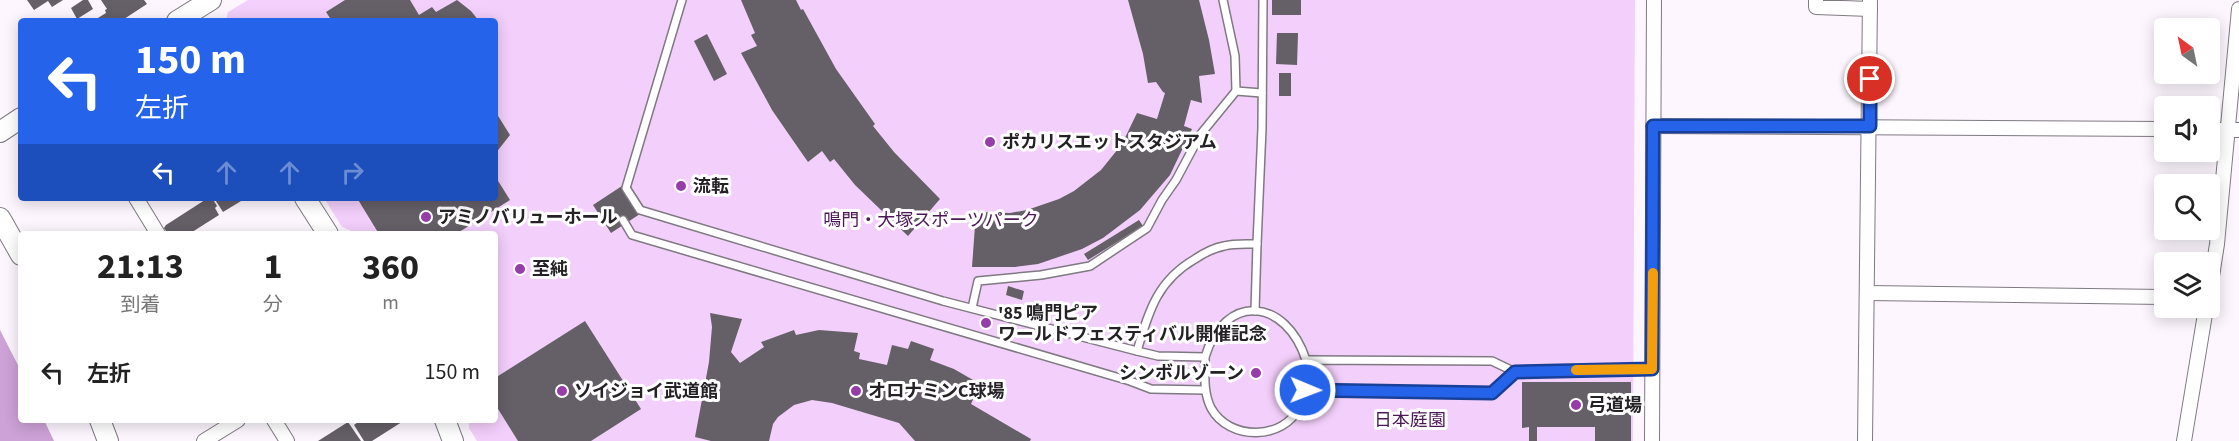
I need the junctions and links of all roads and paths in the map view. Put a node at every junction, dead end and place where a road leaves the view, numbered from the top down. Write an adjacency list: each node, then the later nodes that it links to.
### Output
1 (211, 0): 9 (main road)
2 (682, 0): 29 (lane)
3 (1223, 0): 10 (lane)
4 (1263, 0): 11 (lane)
5 (1654, 0): 13 (street)
6 (1816, 0): 7 (street)
7 (1870, 4): 14 (street)
8 (2239, 9): 16 (street)
9 (184, 14)
10 (1236, 91): 11 (lane); 29 (lane)
11 (1262, 93): 24 (lane)
12 (18, 120): 17 (main road)
13 (1653, 126): 14 (street); 35 (street)
14 (1870, 126): 15 (street); 27 (street)
15 (2154, 129)
16 (2234, 130): 26 (street)
17 (0, 132)
18 (138, 201): 22 (street)
19 (307, 201): 23 (main road)
20 (0, 218): 25 (main road)
21 (623, 220): 37 (lane)
22 (157, 231)
23 (326, 231)
24 (1257, 244): 30 (lane); 32 (lane)
25 (18, 250)
26 (2216, 252)
27 (1868, 293): 28 (street); 48 (street)
28 (2154, 297)
29 (972, 308): 32 (lane)
30 (1255, 311): 33 (lane); 34 (lane)
31 (2204, 318): 49 (street)
32 (1137, 351): 33 (lane)
33 (1205, 357): 37 (lane)
34 (1306, 360): 36 (lane); 38 (lane)
35 (1652, 369): 36 (lane); 47 (street)
36 (1515, 372): 38 (lane)
37 (1205, 390): 38 (lane)
38 (1305, 390)
39 (101, 423): 43 (main road)
40 (233, 423): 44 (street)
41 (276, 423): 45 (street)
42 (446, 423): 46 (main road)
43 (108, 441)
44 (204, 441)
45 (287, 441)
46 (453, 441)
47 (1652, 441)
48 (1865, 441)
49 (2184, 441)

